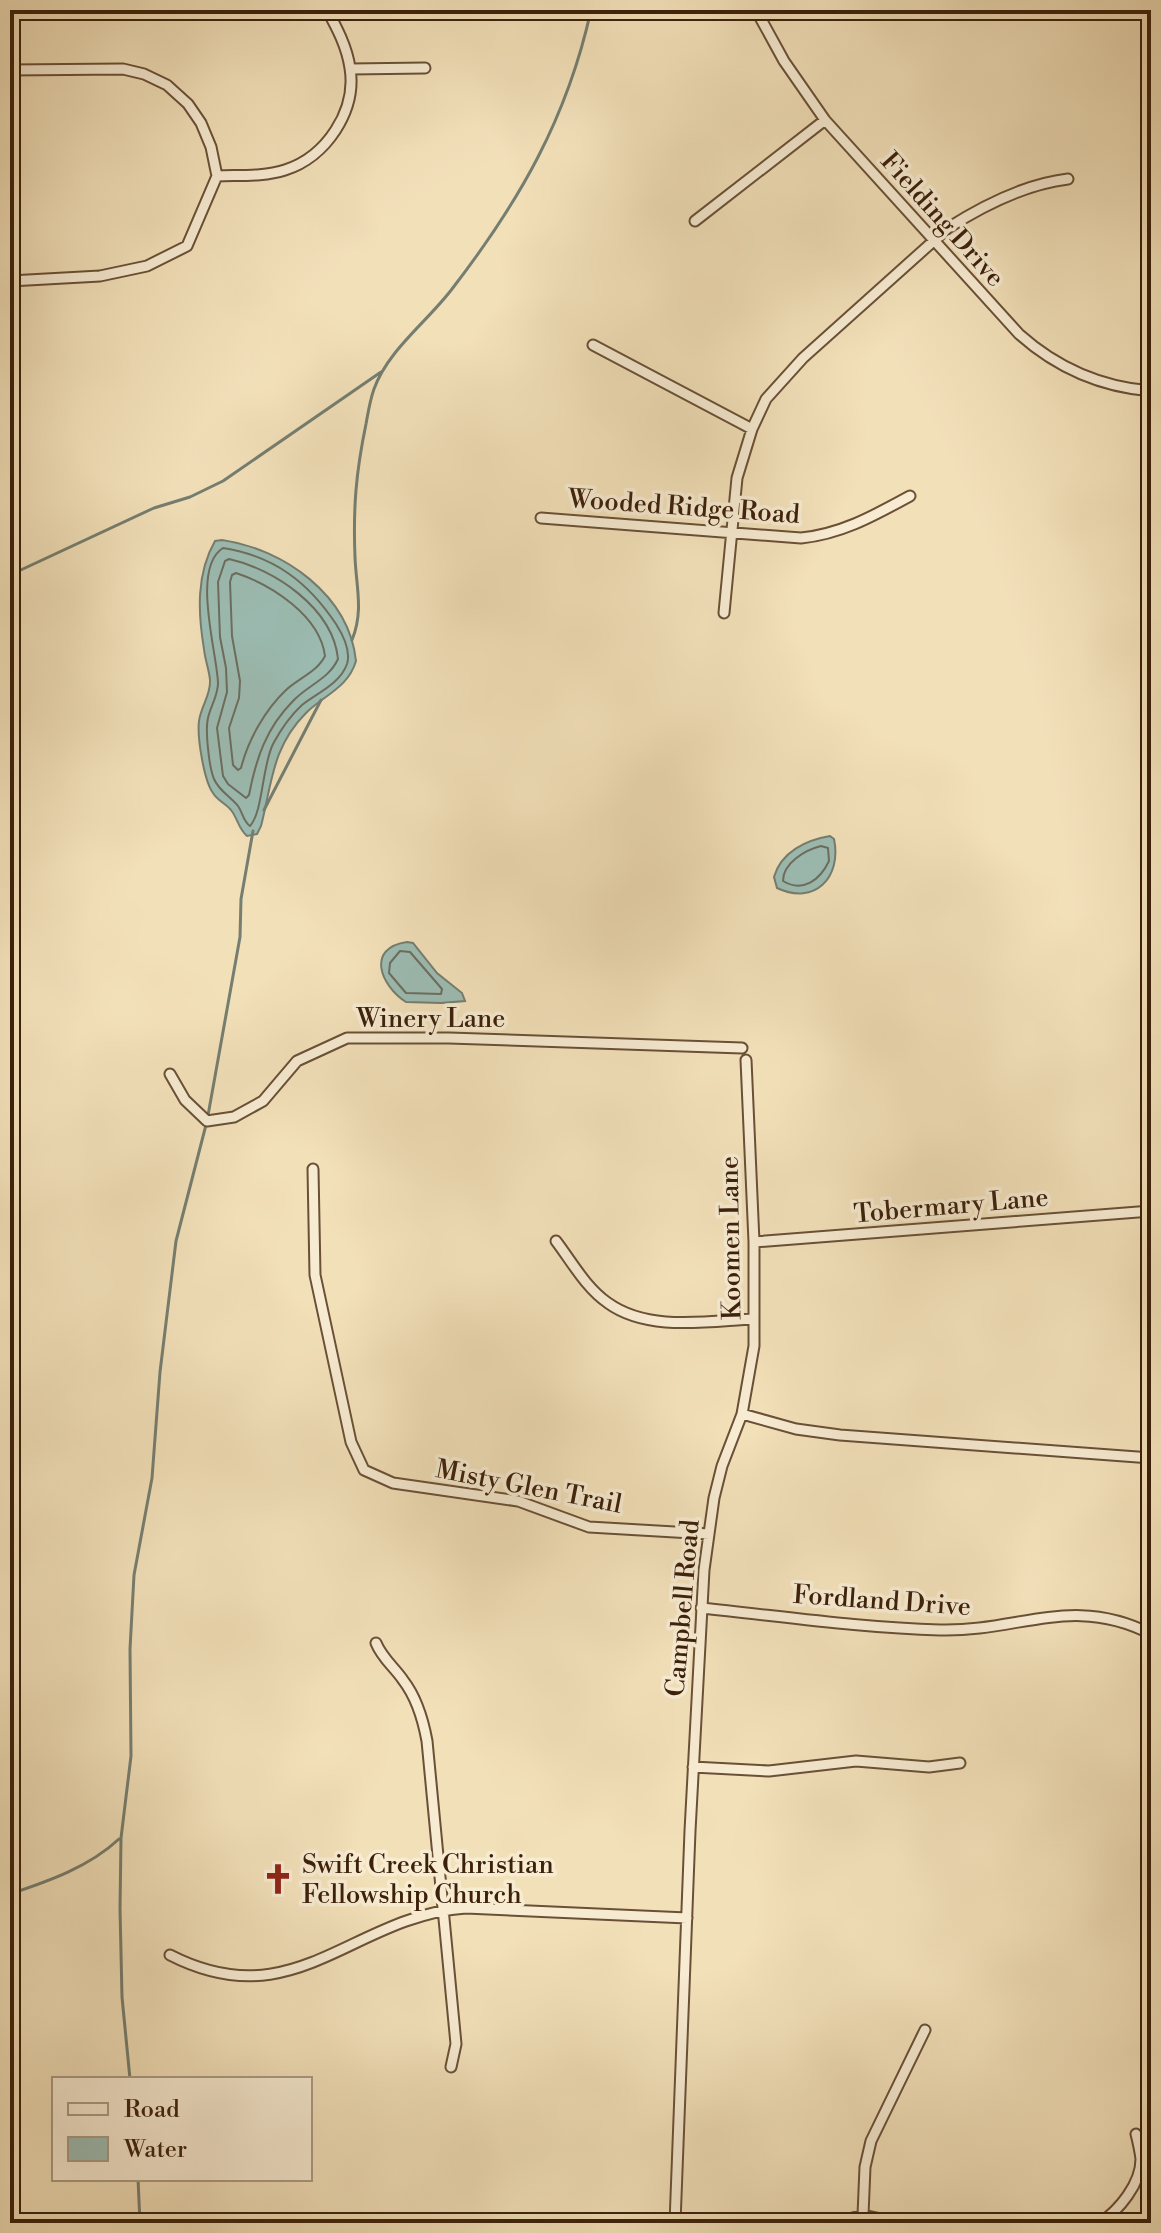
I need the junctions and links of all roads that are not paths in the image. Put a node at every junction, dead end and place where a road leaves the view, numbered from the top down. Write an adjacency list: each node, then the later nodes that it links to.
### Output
1 (327, 10): 4 (street)
2 (756, 10): 6 (street, Fielding Drive)
3 (425, 68): 4 (street)
4 (351, 69): 7 (street)
5 (10, 70): 7 (street)
6 (825, 120): 9 (street); 10 (street, Fielding Drive)
7 (217, 176): 11 (street)
8 (1068, 179): 10 (street)
9 (695, 221)
10 (933, 239): 13 (street, Fielding Drive); 14 (street)
11 (10, 281)
12 (593, 345): 14 (street)
13 (1151, 391)
14 (752, 429): 17 (street)
15 (910, 496): 17 (street, Wooded Ridge Road)
16 (541, 518): 17 (street, Wooded Ridge Road)
17 (731, 533): 18 (street)
18 (724, 613)
19 (742, 1048): 21 (street, Winery Lane)
20 (746, 1060): 25 (street, Koomen Lane)
21 (170, 1074)
22 (313, 1169): 29 (street, Misty Glen Trail)
23 (1151, 1211): 25 (street, Tobermary Lane)
24 (556, 1241): 26 (street)
25 (754, 1242): 26 (street, Koomen Lane)
26 (754, 1319): 27 (street, Koomen Lane)
27 (742, 1414): 28 (street); 29 (street, Campbell Road)
28 (1151, 1458)
29 (709, 1534): 30 (street, Campbell Road)
30 (701, 1608): 31 (street, Fordland Drive); 34 (street, Campbell Road)
31 (1151, 1634)
32 (376, 1643): 35 (street)
33 (960, 1763): 34 (street)
34 (693, 1767): 36 (street, Campbell Road)
35 (444, 1909): 36 (street); 37 (street); 39 (street)
36 (687, 1918): 42 (street, Campbell Road)
37 (170, 1955)
38 (925, 2030): 41 (street)
39 (451, 2067)
40 (1136, 2134): 45 (street)
41 (863, 2215): 43 (street); 44 (street)
42 (675, 2223)
43 (836, 2223)
44 (899, 2223)
45 (1100, 2223)

